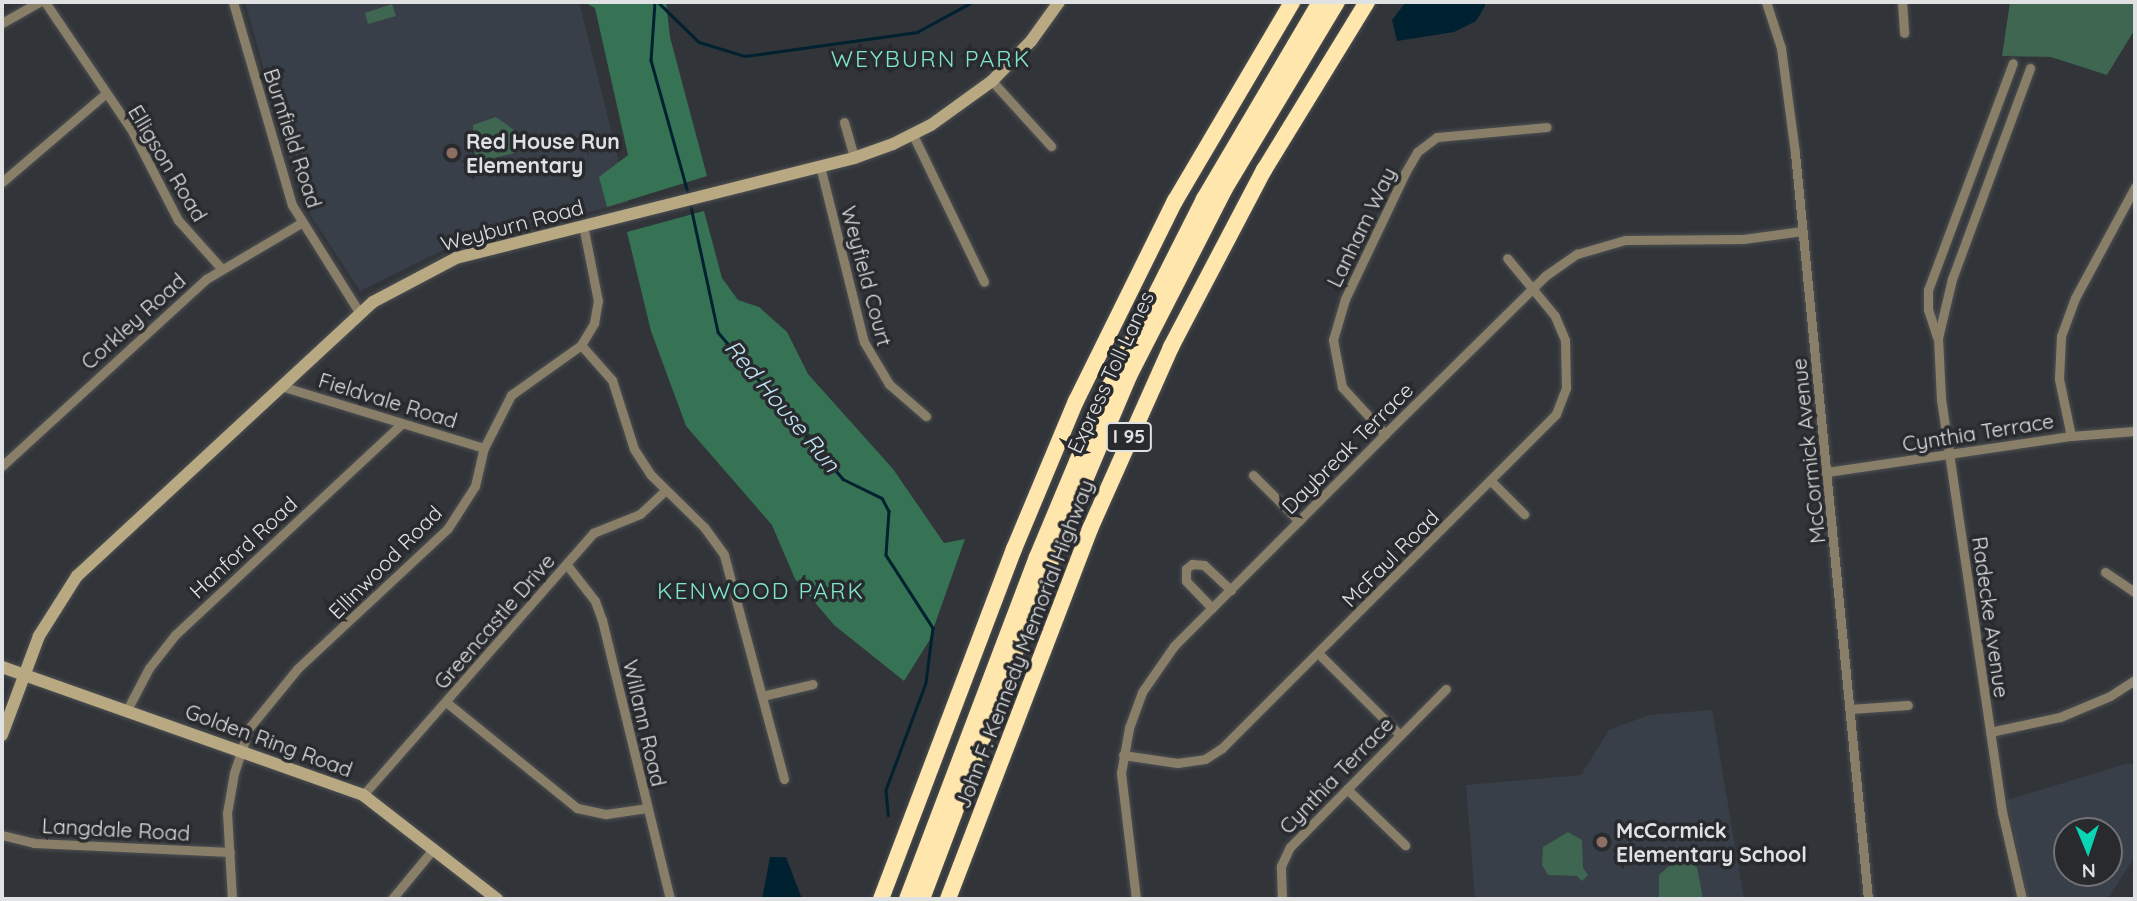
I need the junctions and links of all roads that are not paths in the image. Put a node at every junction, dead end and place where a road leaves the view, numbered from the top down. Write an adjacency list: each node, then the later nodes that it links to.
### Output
1 (39, 2): 11 (street)
2 (45, 2): 18 (street, Elligson Road)
3 (233, 2): 27 (street, Burnfield Road)
4 (1059, 2): 16 (street, Weyburn Road)
5 (1293, 2): 85 (highway, John F. Kennedy Memorial Highway)
6 (1320, 2): 86 (highway, Express Toll Lanes)
7 (1337, 2): 87 (highway, Express Toll Lanes)
8 (1367, 2): 88 (highway, John F. Kennedy Memorial Highway / I 95)
9 (1766, 2): 29 (street, McCormick Avenue)
10 (1902, 2): 12 (street)
11 (2, 23)
12 (1904, 33)
13 (2013, 63): 15 (street, Radecke Avenue)
14 (2030, 68): 17 (street, Radecke Avenue)
15 (2006, 77): 17 (street); 35 (street, Radecke Avenue)
16 (992, 81): 21 (street, Weyburn Road); 22 (street)
17 (2024, 84): 35 (street, Radecke Avenue)
18 (105, 94): 25 (street); 31 (street, Elligson Road)
19 (844, 122): 23 (street)
20 (1547, 127): 41 (street, Lanham Way)
21 (913, 135): 23 (street, Weyburn Road); 32 (street)
22 (1051, 146)
23 (854, 158): 24 (street, Weyburn Road)
24 (820, 166): 28 (street, Weyburn Road); 38 (street, Weyfield Court)
25 (2, 182)
26 (2135, 187): 42 (street)
27 (301, 223): 31 (street, Corkley Road); 34 (street, Burnfield Road)
28 (583, 225): 34 (street, Weyburn Road); 36 (street)
29 (1802, 231): 33 (street, Daybreak Terrace); 46 (street, McCormick Avenue)
30 (1507, 258): 33 (street, McFaul Road)
31 (221, 268): 45 (street, Corkley Road)
32 (984, 282)
33 (1532, 289): 41 (street, Daybreak Terrace); 48 (street, McFaul Road)
34 (359, 312): 37 (street, Weyburn Road)
35 (1938, 338): 44 (street, Radecke Avenue)
36 (581, 345): 43 (street, Ellinwood Road); 49 (street)
37 (281, 386): 39 (street, Fieldvale Road); 59 (street, Weyburn Road)
38 (926, 416)
39 (401, 424): 43 (street, Fieldvale Road); 67 (street, Hanford Road)
40 (2135, 430): 42 (street, Cynthia Terrace)
41 (1385, 434): 51 (street, Daybreak Terrace)
42 (2071, 436): 44 (street, Cynthia Terrace)
43 (484, 448): 71 (street, Ellinwood Road)
44 (1950, 454): 46 (street, Cynthia Terrace); 68 (street, Radecke Avenue)
45 (2, 466)
46 (1827, 472): 66 (street, McCormick Avenue)
47 (1254, 475): 51 (street)
48 (1491, 481): 50 (street); 57 (street, McFaul Road)
49 (665, 491): 52 (street, Greencastle Drive); 63 (street)
50 (1524, 514)
51 (1299, 521): 54 (street, Daybreak Terrace)
52 (567, 565): 64 (street, Greencastle Drive); 76 (street, Willann Road)
53 (2105, 572): 55 (street)
54 (1231, 590): 56 (street, Daybreak Terrace); 56 (street)
55 (2135, 592)
56 (1212, 608): 72 (street, Daybreak Terrace)
57 (1319, 654): 69 (street); 72 (street, McFaul Road)
58 (2, 667): 59 (street, Golden Ring Road)
59 (23, 675): 67 (street, Golden Ring Road); 70 (street, Weyburn Road)
60 (2135, 680): 68 (street)
61 (813, 684): 63 (street)
62 (1446, 689): 69 (street, Cynthia Terrace)
63 (762, 696): 73 (street)
64 (446, 702): 75 (street, Greencastle Drive); 76 (street)
65 (1908, 705): 66 (street)
66 (1850, 709): 91 (street, McCormick Avenue)
67 (127, 710): 71 (street, Golden Ring Road)
68 (1990, 732): 92 (street, Radecke Avenue)
69 (1399, 734): 74 (street, Cynthia Terrace)
70 (2, 735)
71 (241, 749): 75 (street, Golden Ring Road); 80 (street, Ellinwood Road)
72 (1123, 755): 89 (street, Daybreak Terrace)
73 (783, 779)
74 (1348, 789): 78 (street); 90 (street, Cynthia Terrace)
75 (363, 794): 79 (street, Golden Ring Road)
76 (647, 808): 84 (street, Willann Road)
77 (2, 835): 80 (street, Langdale Road)
78 (1405, 845)
79 (434, 848): 82 (street); 83 (street, Golden Ring Road)
80 (230, 852): 81 (street, Ellinwood Road)
81 (232, 899)
82 (391, 899)
83 (497, 899)
84 (670, 899)
85 (881, 899)
86 (907, 899)
87 (922, 899)
88 (948, 899)
89 (1136, 899)
90 (1282, 899)
91 (1868, 899)
92 (2022, 899)

